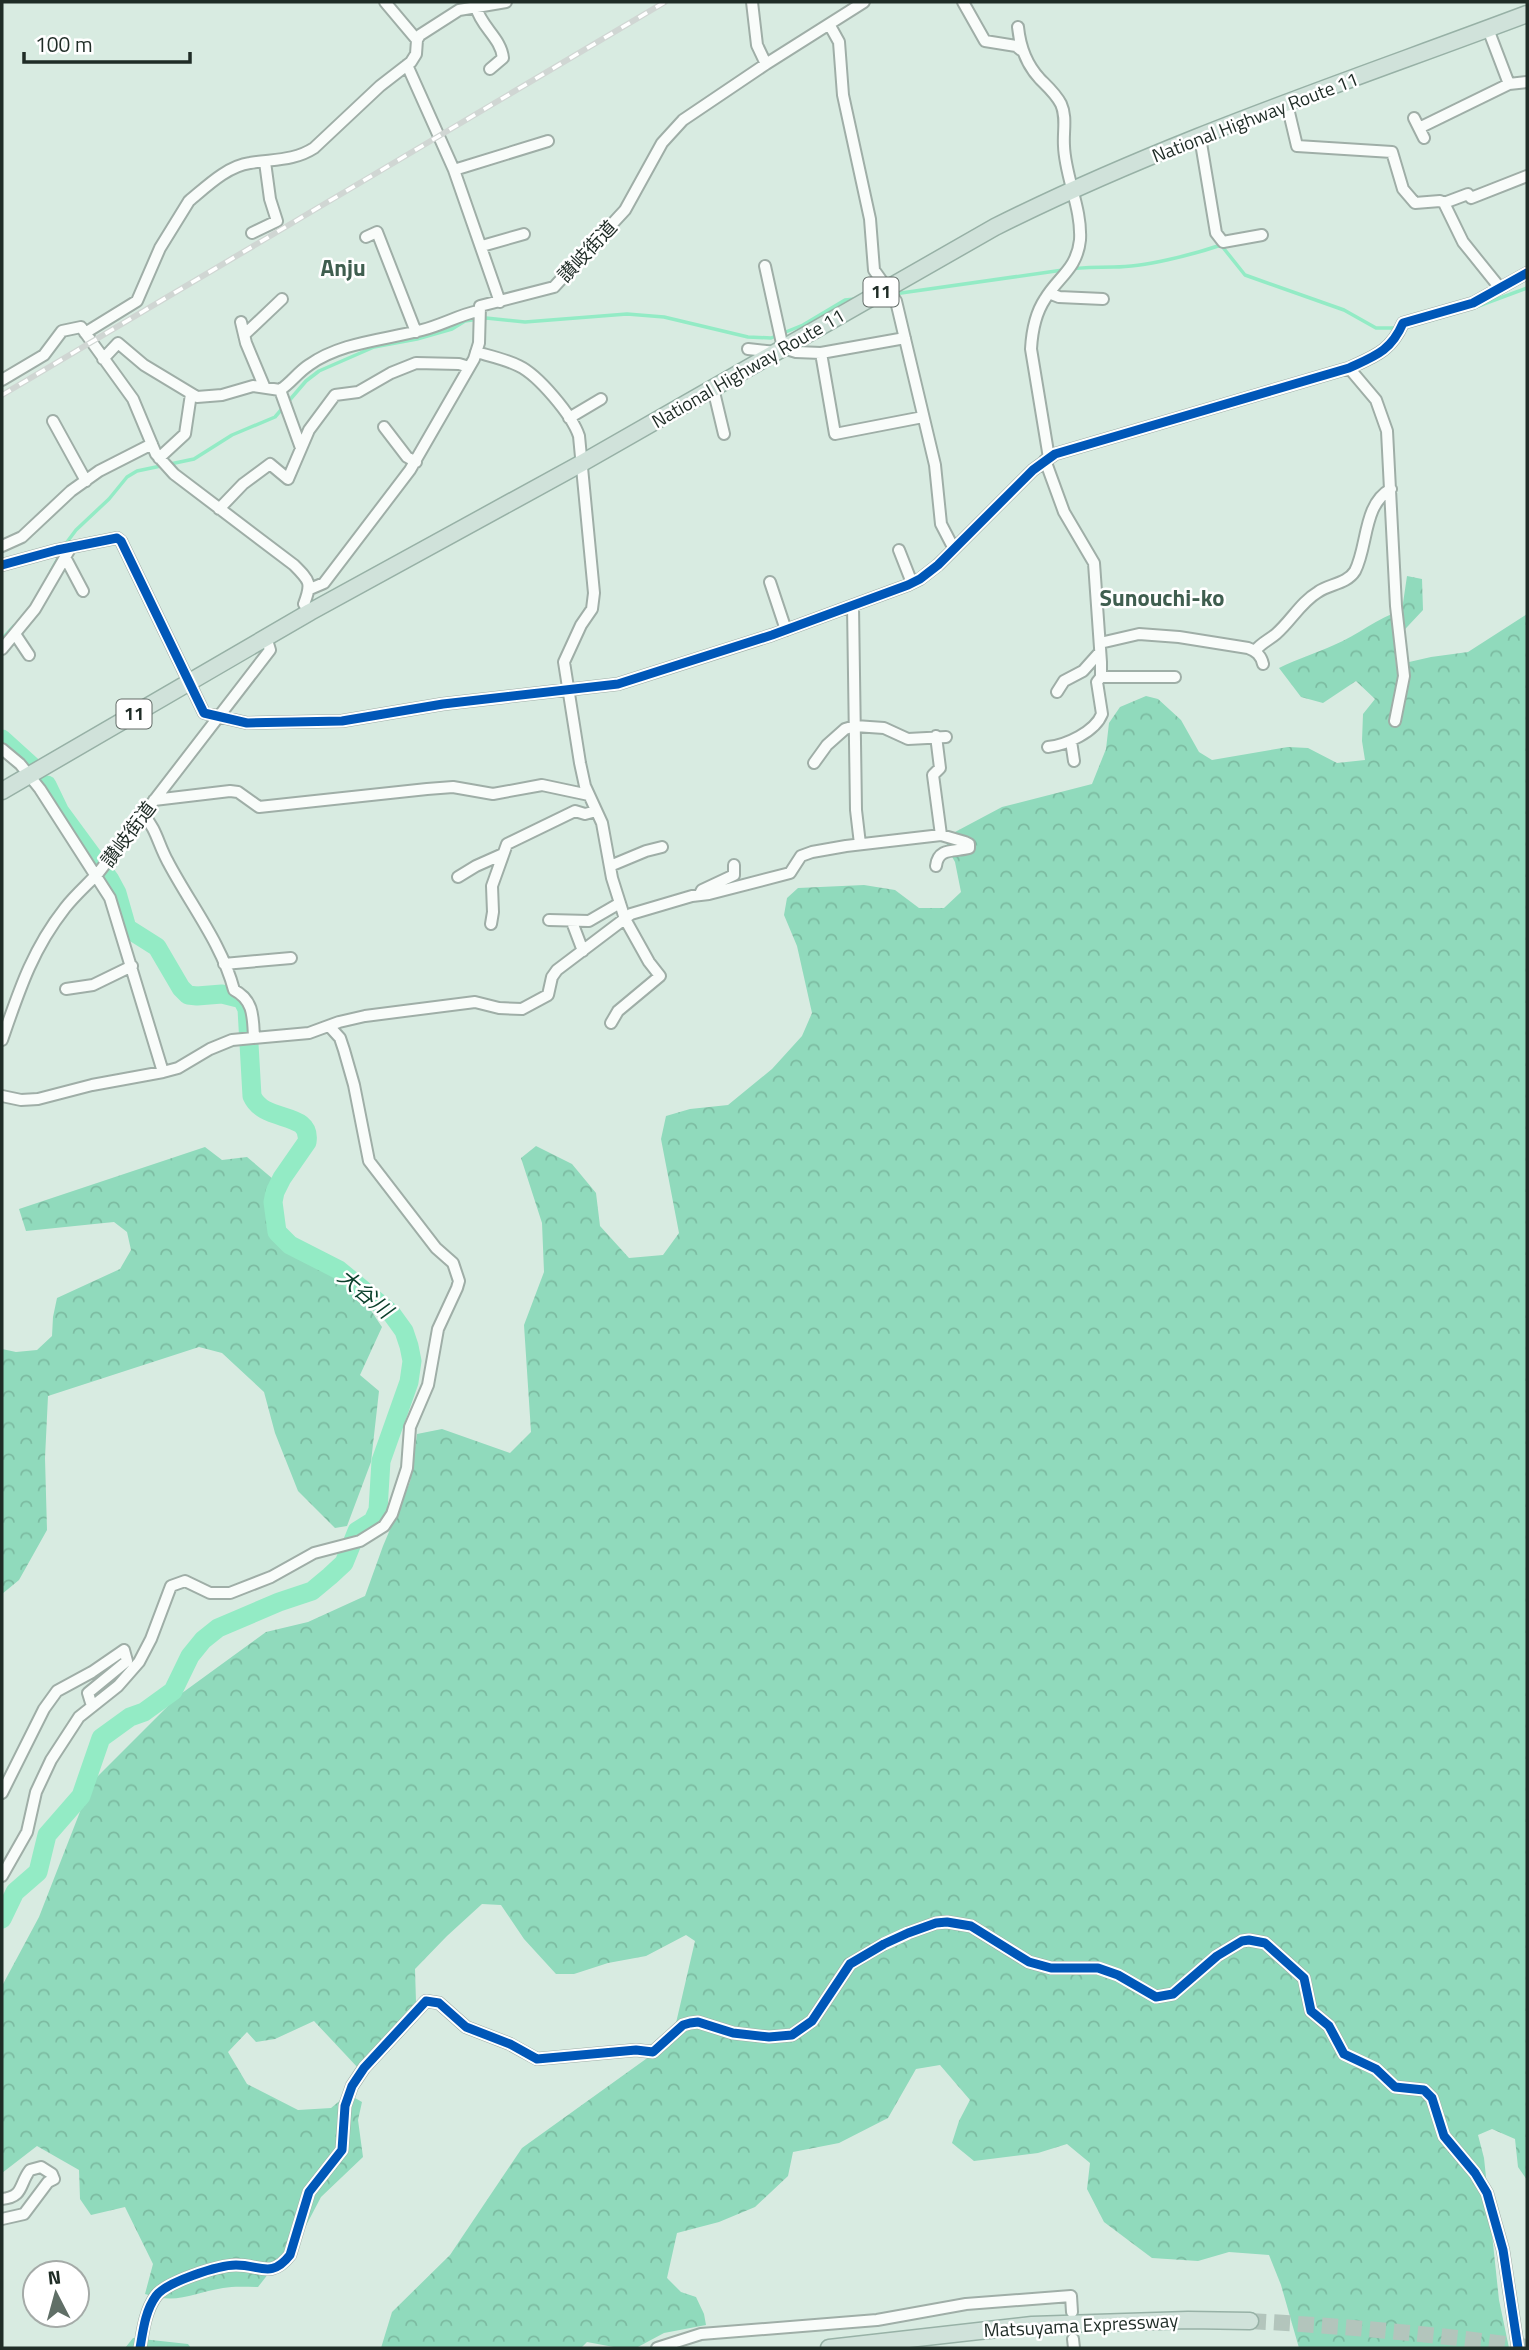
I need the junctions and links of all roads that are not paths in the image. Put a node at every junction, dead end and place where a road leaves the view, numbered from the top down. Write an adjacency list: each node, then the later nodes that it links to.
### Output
1 (385, 2): 11 (street)
2 (504, 2): 6 (street)
3 (752, 2): 13 (street)
4 (864, 2): 8 (street, 讃岐街道)
5 (963, 2): 12 (street)
6 (476, 8): 11 (street); 15 (street)
7 (1527, 14): 10 (highway, National Highway Route 11 / 11)
8 (829, 24): 13 (street, 讃岐街道); 35 (street)
9 (1018, 27): 12 (street)
10 (1488, 29): 17 (street); 18 (highway, National Highway Route 11 / 11)
11 (417, 40): 14 (street)
12 (1021, 50): 25 (street)
13 (766, 64): 39 (street, 讃岐街道)
14 (407, 65): 22 (street); 23 (street)
15 (490, 69)
16 (1527, 82): 17 (street)
17 (1508, 84): 19 (street)
18 (1287, 104): 20 (highway, National Highway Route 11 / 11); 26 (street)
19 (1419, 128)
20 (1200, 137): 25 (highway, National Highway Route 11 / 11); 29 (street)
21 (548, 141): 23 (street)
22 (265, 162): 27 (street); 43 (street)
23 (454, 170): 31 (street)
24 (1527, 176): 26 (street)
25 (1072, 189): 35 (highway, National Highway Route 11 / 11); 36 (street)
26 (1444, 202): 34 (street)
27 (253, 233)
28 (524, 234): 31 (street)
29 (1262, 235)
30 (366, 237): 42 (street)
31 (482, 246): 39 (street)
32 (765, 266): 47 (street)
33 (1527, 273): 34 (street)
34 (1500, 288): 52 (street)
35 (886, 289): 45 (street); 47 (highway, National Highway Route 11 / 11)
36 (1049, 293): 38 (street); 67 (street)
37 (282, 299): 44 (street)
38 (1103, 299)
39 (500, 302): 40 (street, 讃岐街道)
40 (478, 311): 42 (street, 讃岐街道); 48 (street)
41 (242, 322): 44 (street)
42 (416, 332): 56 (street, 讃岐街道)
43 (85, 333): 50 (street); 53 (street)
44 (244, 335): 54 (street)
45 (905, 338): 49 (street); 59 (street)
46 (748, 349): 47 (street)
47 (780, 350): 49 (street); 55 (highway, National Highway Route 11 / 11)
48 (476, 352): 51 (street); 60 (street)
49 (821, 353): 59 (street)
50 (103, 359): 57 (street); 64 (street)
51 (469, 367): 65 (street); 68 (street)
52 (1349, 368): 67 (street); 71 (street)
53 (2, 378)
54 (264, 386): 56 (street); 57 (street)
55 (713, 388): 63 (street); 69 (highway, National Highway Route 11 / 11)
56 (281, 390): 65 (street)
57 (191, 394): 66 (street)
58 (601, 398): 60 (street)
59 (923, 417): 74 (street)
60 (569, 418): 69 (street)
61 (53, 421): 70 (street)
62 (384, 427): 68 (street)
63 (724, 434)
64 (152, 444): 66 (street); 70 (street)
65 (301, 448): 72 (street)
66 (159, 458): 72 (street)
67 (1047, 459): 74 (street); 87 (street)
68 (416, 461): 80 (street)
69 (582, 463): 83 (highway, National Highway Route 11 / 11); 95 (street)
70 (86, 481): 73 (street)
71 (1391, 489): 89 (street); 98 (street)
72 (219, 509): 80 (street)
73 (2, 546)
74 (954, 549): 79 (street)
75 (899, 550): 79 (street)
76 (68, 552): 77 (street); 81 (street); 85 (street); 94 (street)
77 (2, 565)
78 (769, 582): 84 (street)
79 (912, 583): 82 (street)
80 (310, 589): 83 (street)
81 (83, 591)
82 (853, 606): 84 (street); 99 (street)
83 (310, 612): 86 (highway, National Highway Route 11 / 11)
84 (786, 630): 95 (street)
85 (15, 634): 88 (street); 90 (street)
86 (266, 637): 94 (highway, National Highway Route 11 / 11); 97 (street, 讃岐街道)
87 (1100, 648): 89 (street); 92 (street); 96 (street)
88 (2, 649)
89 (1255, 651): 91 (street)
90 (29, 655)
91 (1263, 664)
92 (1101, 677): 93 (street); 100 (street)
93 (1175, 677)
94 (188, 682): 97 (street); 105 (highway, National Highway Route 11 / 11)
95 (569, 690): 97 (street); 107 (street)
96 (1057, 692)
97 (221, 715): 108 (street, 讃岐街道)
98 (1395, 721)
99 (855, 726): 104 (street); 111 (street); 112 (street)
100 (1071, 741): 101 (street); 103 (street)
101 (1048, 747)
102 (2, 749): 105 (street)
103 (1074, 761)
104 (814, 763)
105 (29, 776): 106 (highway, National Highway Route 11 / 11); 118 (street)
106 (2, 791)
107 (589, 795): 108 (street); 109 (street)
108 (154, 800): 110 (street, 讃岐街道)
109 (596, 811): 114 (street); 116 (street)
110 (142, 814): 118 (street, 讃岐街道); 128 (street)
111 (941, 835): 112 (street); 117 (street)
112 (860, 844): 120 (street)
113 (662, 847): 116 (street)
114 (503, 854): 119 (street); 125 (street)
115 (734, 865): 120 (street)
116 (610, 866): 121 (street)
117 (936, 866)
118 (100, 870): 129 (street); 134 (street, 讃岐街道)
119 (458, 877)
120 (699, 895): 122 (street)
121 (620, 903): 122 (street); 124 (street)
122 (625, 919): 126 (street); 131 (street)
123 (549, 920): 124 (street)
124 (572, 922): 126 (street)
125 (491, 923)
126 (583, 951): 132 (street)
127 (291, 958): 128 (street)
128 (224, 964): 133 (street)
129 (132, 966): 130 (street); 135 (street)
130 (66, 989)
131 (611, 1023)
132 (330, 1027): 133 (street); 137 (street)
133 (254, 1038): 135 (street)
134 (2, 1040)
135 (163, 1072): 136 (street)
136 (2, 1096)
137 (92, 1706): 138 (street); 139 (street)
138 (2, 1793)
139 (2, 1876)
140 (2, 2199): 141 (street)
141 (2, 2219)
142 (1072, 2312): 145 (street)
143 (1250, 2321): 146 (highway, Matsuyama Expressway)
144 (140, 2348): 147 (street)
145 (657, 2348)
146 (829, 2348)
147 (1518, 2348)

